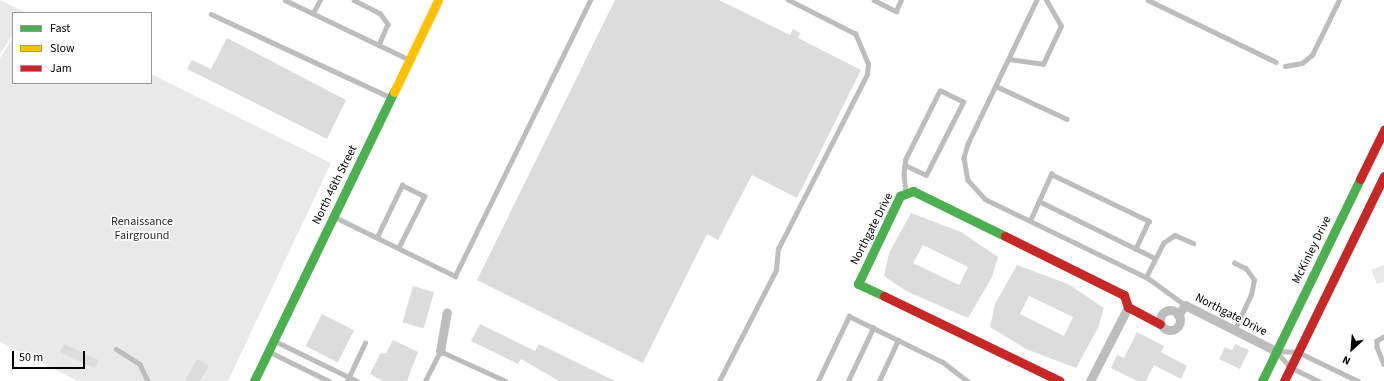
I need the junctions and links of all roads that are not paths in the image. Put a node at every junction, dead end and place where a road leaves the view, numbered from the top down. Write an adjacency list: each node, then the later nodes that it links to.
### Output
1 (285, 0): 13 (lane)
2 (320, 0): 13 (lane)
3 (354, 0): 15 (lane)
4 (438, 0): 17 (street, North 46th Street)
5 (590, 0): 32 (lane)
6 (788, 0): 62 (lane)
7 (874, 0): 8 (lane)
8 (901, 0)
9 (1037, 0): 16 (lane)
10 (1046, 0): 16 (lane)
11 (1148, 0): 18 (lane)
12 (1339, 0): 19 (lane)
13 (313, 13): 15 (lane)
14 (211, 14): 21 (lane)
15 (379, 45): 17 (lane)
16 (1009, 59): 20 (lane)
17 (409, 60): 21 (street, North 46th Street)
18 (1276, 62)
19 (1285, 66)
20 (996, 86): 22 (lane); 29 (lane)
21 (391, 97): 28 (street, North 46th Street)
22 (1067, 120)
23 (1384, 130): 51 (street, McKinley Drive)
24 (905, 165): 24 (lane); 26 (lane)
25 (1384, 176): 52 (street)
26 (906, 194): 38 (street, Northgate Drive); 67 (street, Northgate Drive)
27 (1039, 201): 29 (lane); 33 (lane); 33 (lane)
28 (334, 216): 30 (lane); 45 (street, North 46th Street)
29 (1030, 220): 36 (lane)
30 (376, 237): 32 (lane); 32 (lane)
31 (1193, 243): 34 (lane)
32 (399, 248)
33 (1136, 249): 34 (lane)
34 (1155, 258): 36 (lane)
35 (1234, 263): 43 (lane)
36 (1146, 277): 37 (lane)
37 (1185, 305): 40 (street, Northgate Drive); 43 (street, Northgate Drive)
38 (1128, 307): 41 (street, Northgate Drive); 68 (street)
39 (447, 313): 50 (street)
40 (1178, 315): 41 (street); 41 (street)
41 (1160, 324)
42 (873, 328): 46 (lane); 63 (lane); 64 (lane)
43 (1234, 331): 51 (street, Northgate Drive)
44 (1384, 337): 53 (lane)
45 (274, 340): 49 (street, North 46th Street); 55 (lane)
46 (898, 340): 65 (lane); 66 (lane)
47 (365, 343): 55 (lane)
48 (116, 349): 57 (lane)
49 (268, 351): 58 (street, North 46th Street); 59 (lane)
50 (440, 351): 56 (lane); 61 (lane)
51 (1276, 351): 52 (lane); 54 (lane); 69 (street, McKinley Drive)
52 (1298, 352): 54 (street); 72 (lane)
53 (1384, 364)
54 (1290, 367): 70 (street); 71 (lane)
55 (348, 379): 60 (lane)
56 (503, 380)
57 (148, 381)
58 (254, 381)
59 (330, 381)
60 (357, 381)
61 (425, 381)
62 (719, 381)
63 (818, 381)
64 (848, 381)
65 (879, 381)
66 (967, 381)
67 (1060, 381)
68 (1090, 381)
69 (1262, 381)
70 (1284, 381)
71 (1319, 381)
72 (1358, 381)

